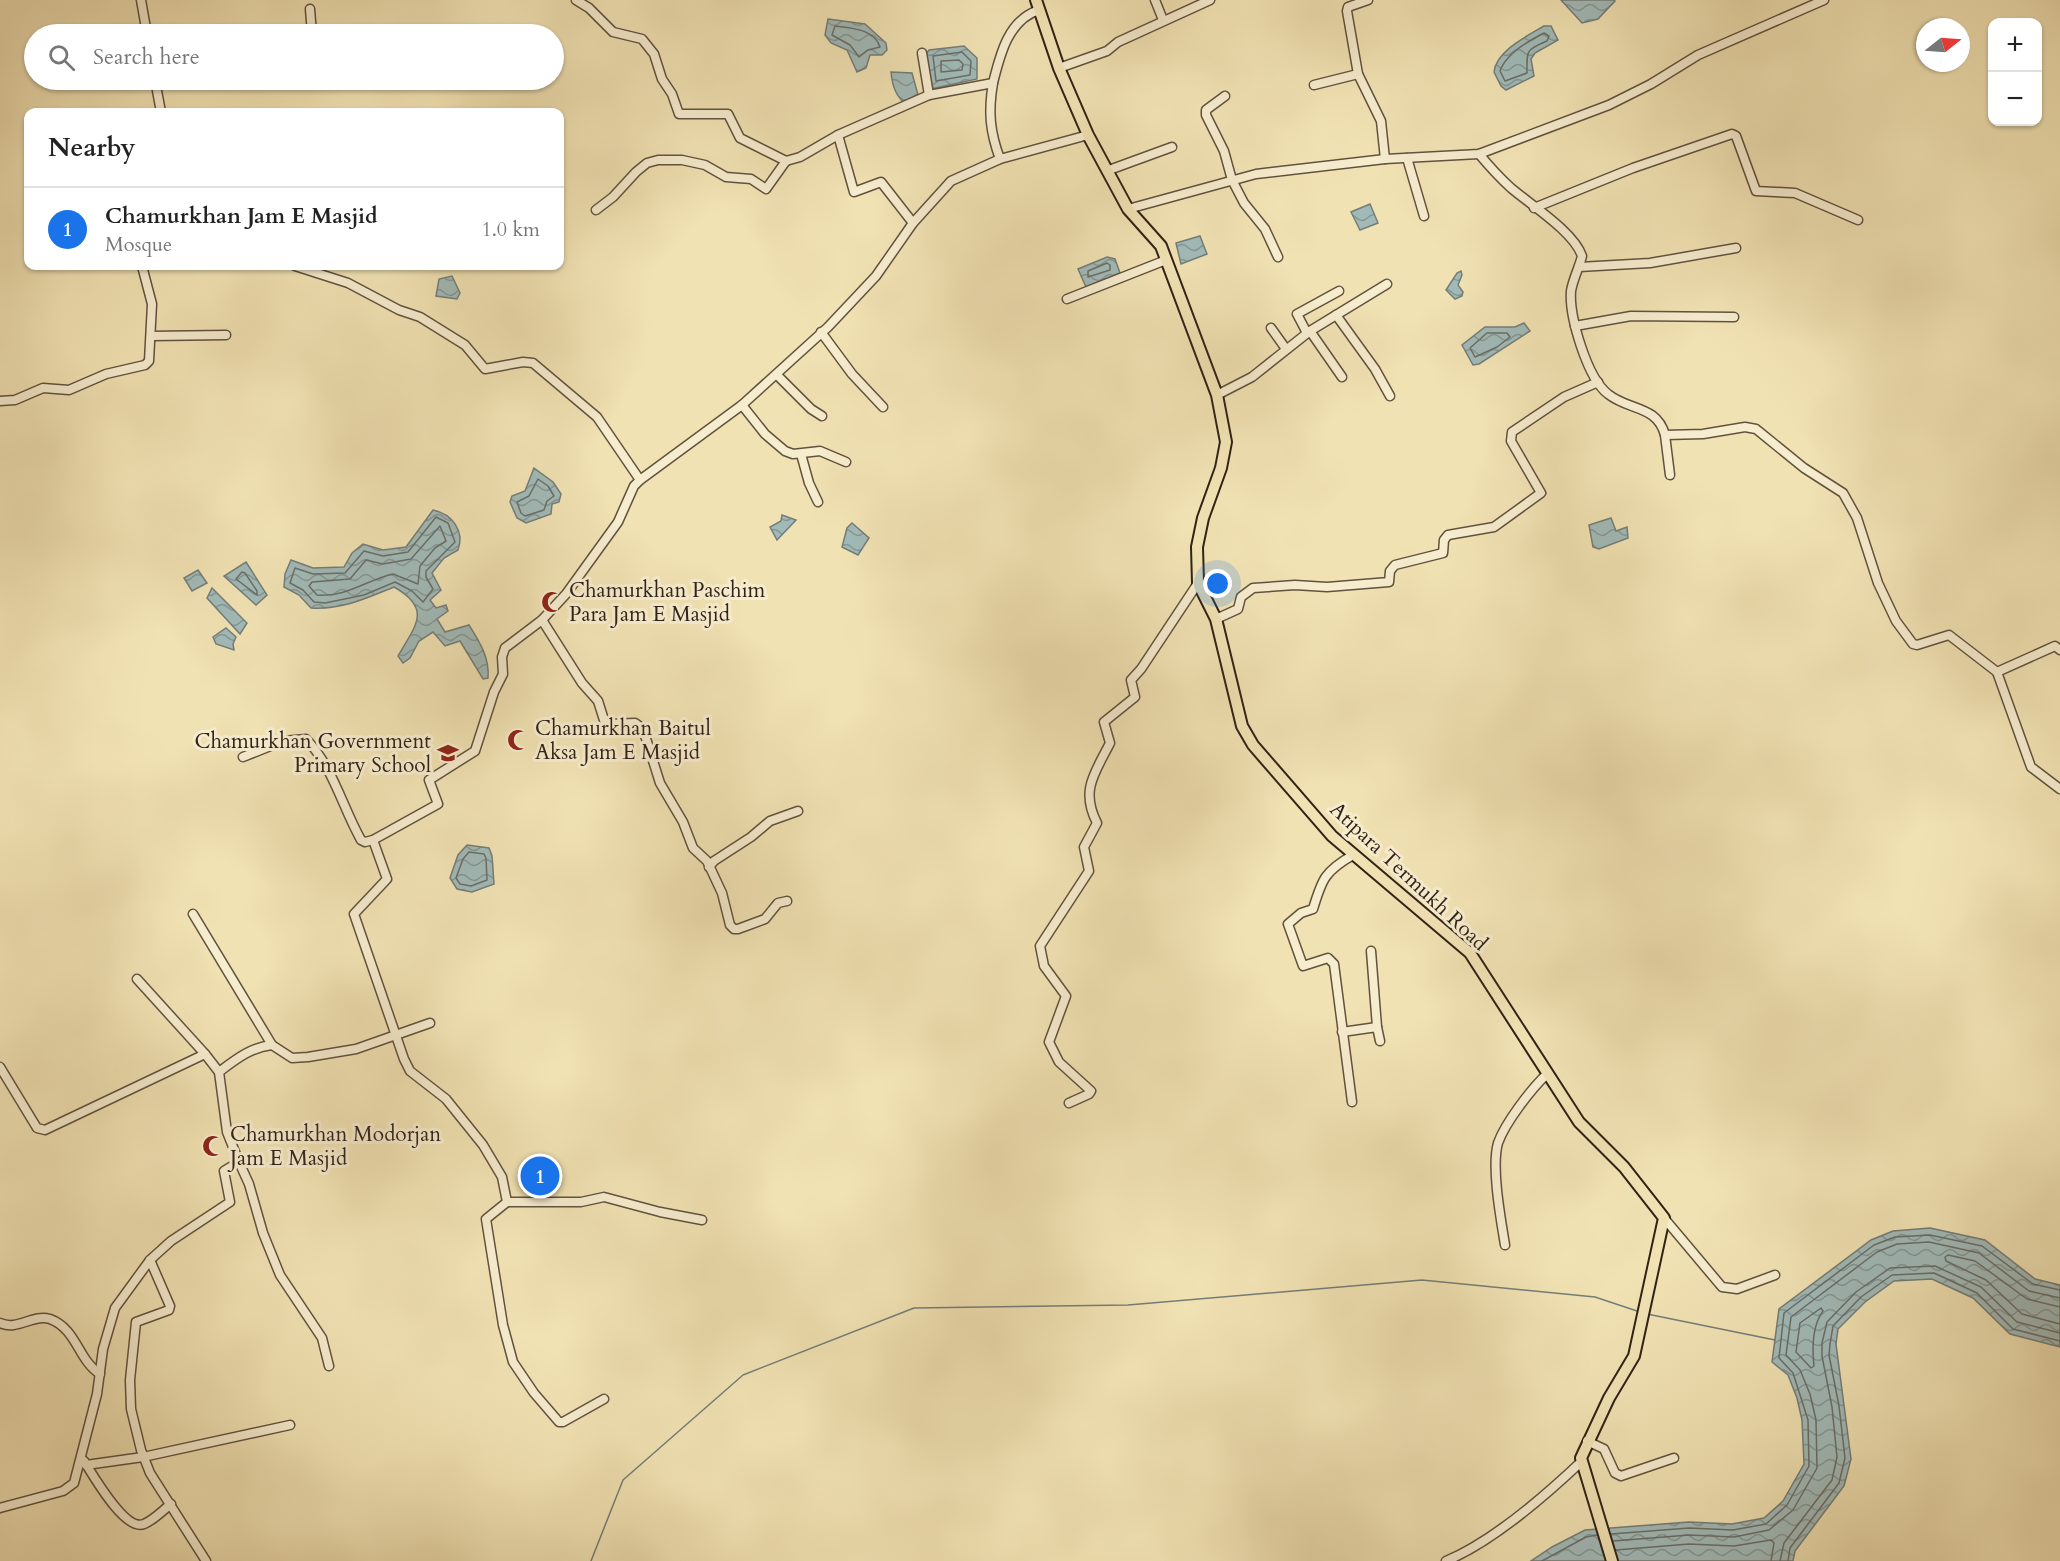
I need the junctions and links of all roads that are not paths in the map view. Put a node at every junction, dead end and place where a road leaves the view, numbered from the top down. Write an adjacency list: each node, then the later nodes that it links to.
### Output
1 (141, 0): 10 (street)
2 (576, 0): 28 (street)
3 (1155, 0): 9 (street)
4 (1210, 0): 9 (street)
5 (1368, 0): 14 (street)
6 (1824, 0): 24 (street)
7 (1038, 5): 13 (main road, Atipara Termukh Road); 15 (street)
8 (310, 9): 11 (street)
9 (1163, 20): 13 (street)
10 (145, 24)
11 (311, 24)
12 (922, 53): 18 (street)
13 (1059, 68): 22 (main road, Atipara Termukh Road)
14 (1358, 74): 16 (street); 27 (street)
15 (993, 83): 18 (street); 26 (street)
16 (1314, 85)
17 (157, 90): 20 (street)
18 (929, 95): 21 (street)
19 (1225, 96): 30 (street)
20 (160, 108)
21 (838, 135): 28 (street); 36 (street)
22 (1088, 135): 26 (street); 29 (main road, Atipara Termukh Road)
23 (1172, 147): 29 (street)
24 (1479, 154): 25 (street); 31 (street)
25 (1407, 158): 27 (street); 34 (street)
26 (1000, 159): 36 (street)
27 (1385, 159): 30 (street)
28 (786, 161): 33 (street)
29 (1109, 170): 32 (main road, Atipara Termukh Road)
30 (1232, 180): 32 (street); 38 (street)
31 (1534, 208): 35 (street); 40 (street)
32 (1128, 209): 39 (main road, Atipara Termukh Road)
33 (596, 210)
34 (1424, 216)
35 (1858, 220)
36 (913, 223): 50 (street)
37 (1736, 248): 40 (street)
38 (1278, 257)
39 (1166, 260): 45 (street); 58 (main road, Atipara Termukh Road)
40 (1579, 267): 48 (street)
41 (143, 270): 53 (street)
42 (307, 270): 68 (street)
43 (1387, 284): 46 (street)
44 (1339, 291): 51 (street)
45 (1067, 299)
46 (1336, 315): 51 (street); 59 (street)
47 (1734, 317): 48 (street)
48 (1575, 326): 57 (street)
49 (1271, 328): 54 (street)
50 (821, 332): 55 (street); 62 (street)
51 (1308, 332): 54 (street); 56 (street)
52 (226, 335): 53 (street)
53 (151, 336): 60 (street)
54 (1286, 349): 58 (street)
55 (777, 375): 61 (street); 63 (street)
56 (1342, 377)
57 (1598, 382): 64 (street); 71 (street)
58 (1217, 395): 70 (main road, Atipara Termukh Road)
59 (1390, 396)
60 (0, 401)
61 (742, 405): 65 (street); 68 (street)
62 (883, 407)
63 (822, 416)
64 (1665, 435): 67 (street); 74 (street)
65 (801, 454): 66 (street); 69 (street)
66 (846, 462)
67 (1670, 475)
68 (640, 480): 72 (street)
69 (818, 502)
70 (1198, 583): 71 (main road, Atipara Termukh Road); 95 (street)
71 (1216, 619): 79 (main road, Atipara Termukh Road)
72 (542, 620): 78 (street); 80 (street)
73 (2060, 650): 74 (street)
74 (1997, 672): 76 (street)
75 (243, 757): 78 (street)
76 (2060, 789)
77 (798, 811): 80 (street)
78 (373, 840): 88 (street)
79 (1353, 855): 87 (street); 94 (main road, Atipara Termukh Road)
80 (709, 867): 81 (street)
81 (787, 901)
82 (193, 914): 90 (street)
83 (1371, 951): 86 (street)
84 (137, 979): 91 (street)
85 (430, 1023): 88 (street)
86 (1377, 1027): 87 (street); 89 (street)
87 (1342, 1032): 96 (street)
88 (397, 1035): 90 (street); 98 (street)
89 (1380, 1041)
90 (272, 1044): 93 (street)
91 (206, 1054): 92 (street); 93 (street)
92 (0, 1067)
93 (219, 1072): 97 (street)
94 (1547, 1074): 99 (main road, Atipara Termukh Road); 101 (street)
95 (1070, 1102)
96 (1352, 1102)
97 (239, 1162): 102 (street); 105 (street)
98 (507, 1202): 100 (street); 107 (street)
99 (1664, 1218): 103 (street); 109 (main road)
100 (702, 1220)
101 (1505, 1245)
102 (150, 1260): 106 (street); 110 (street)
103 (1776, 1275)
104 (0, 1323): 106 (street)
105 (329, 1366)
106 (100, 1374): 113 (street)
107 (604, 1399)
108 (290, 1425): 110 (street)
109 (1587, 1441): 111 (street); 112 (main road)
110 (143, 1457): 113 (street); 114 (street)
111 (1674, 1458)
112 (1582, 1461): 117 (street); 118 (main road)
113 (84, 1462): 114 (street); 115 (street)
114 (171, 1504): 116 (street)
115 (0, 1508)
116 (206, 1561)
117 (1446, 1561)
118 (1612, 1561)

